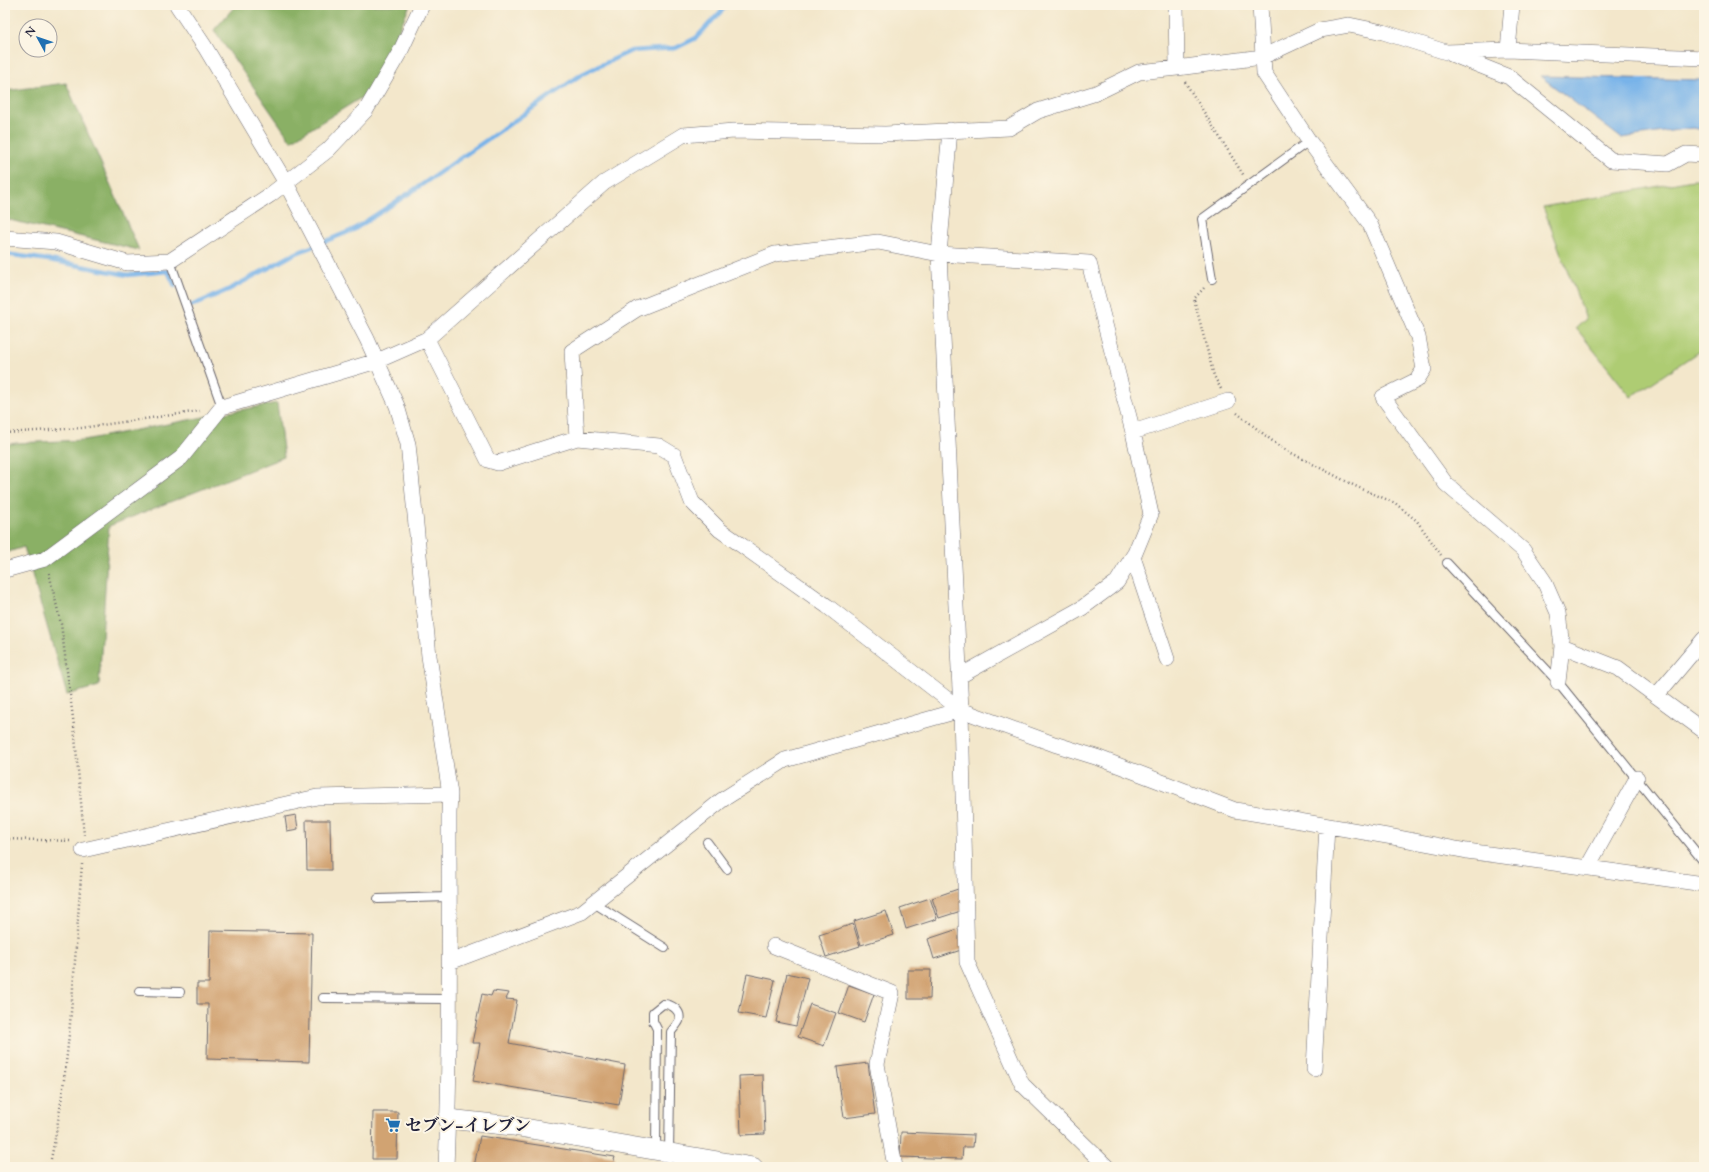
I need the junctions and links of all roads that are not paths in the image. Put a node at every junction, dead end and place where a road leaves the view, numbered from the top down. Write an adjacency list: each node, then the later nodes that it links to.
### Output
1 (177, 5): 14 (street)
2 (422, 5): 14 (street)
3 (1176, 5): 10 (street)
4 (1260, 5): 8 (street)
5 (1512, 5): 6 (street)
6 (1508, 50): 7 (street); 9 (street)
7 (1446, 52): 8 (street); 13 (street)
8 (1262, 57): 10 (street); 12 (street)
9 (1704, 58)
10 (1177, 68): 11 (street)
11 (950, 130): 16 (street); 19 (street)
12 (1309, 141): 18 (lane); 29 (street)
13 (1704, 155)
14 (286, 183): 17 (street); 20 (street)
15 (5, 238): 17 (street)
16 (939, 254): 23 (street); 24 (street); 31 (street)
17 (170, 261): 22 (lane)
18 (1212, 279)
19 (426, 339): 20 (street); 24 (street)
20 (377, 361): 22 (street); 37 (street)
21 (1228, 401): 23 (street)
22 (222, 407): 27 (street)
23 (1133, 432): 25 (street)
24 (577, 438): 34 (street)
25 (1133, 557): 30 (street); 31 (street)
26 (1447, 563): 32 (lane)
27 (5, 570)
28 (1704, 639): 33 (street)
29 (1562, 646): 32 (street); 33 (street)
30 (1167, 659)
31 (960, 676): 34 (street)
32 (1558, 682): 36 (lane)
33 (1656, 696): 35 (street)
34 (961, 710): 38 (street); 47 (street); 61 (street)
35 (1704, 731)
36 (1637, 778): 41 (lane); 42 (street)
37 (450, 794): 40 (street); 45 (street)
38 (1327, 826): 42 (street); 55 (street)
39 (707, 842): 43 (lane)
40 (80, 846)
41 (1704, 862)
42 (1587, 868): 44 (street)
43 (727, 869)
44 (1704, 884)
45 (449, 897): 46 (lane); 50 (street)
46 (378, 899)
47 (594, 902): 49 (lane); 50 (street)
48 (774, 946): 60 (street)
49 (665, 948)
50 (450, 962): 54 (street)
51 (140, 991): 52 (lane)
52 (180, 992)
53 (323, 998): 54 (lane)
54 (449, 999): 56 (street)
55 (1314, 1069)
56 (448, 1119): 57 (street); 58 (street)
57 (663, 1151): 57 (lane); 59 (street)
58 (446, 1167)
59 (753, 1167)
60 (895, 1167)
61 (1108, 1167)

